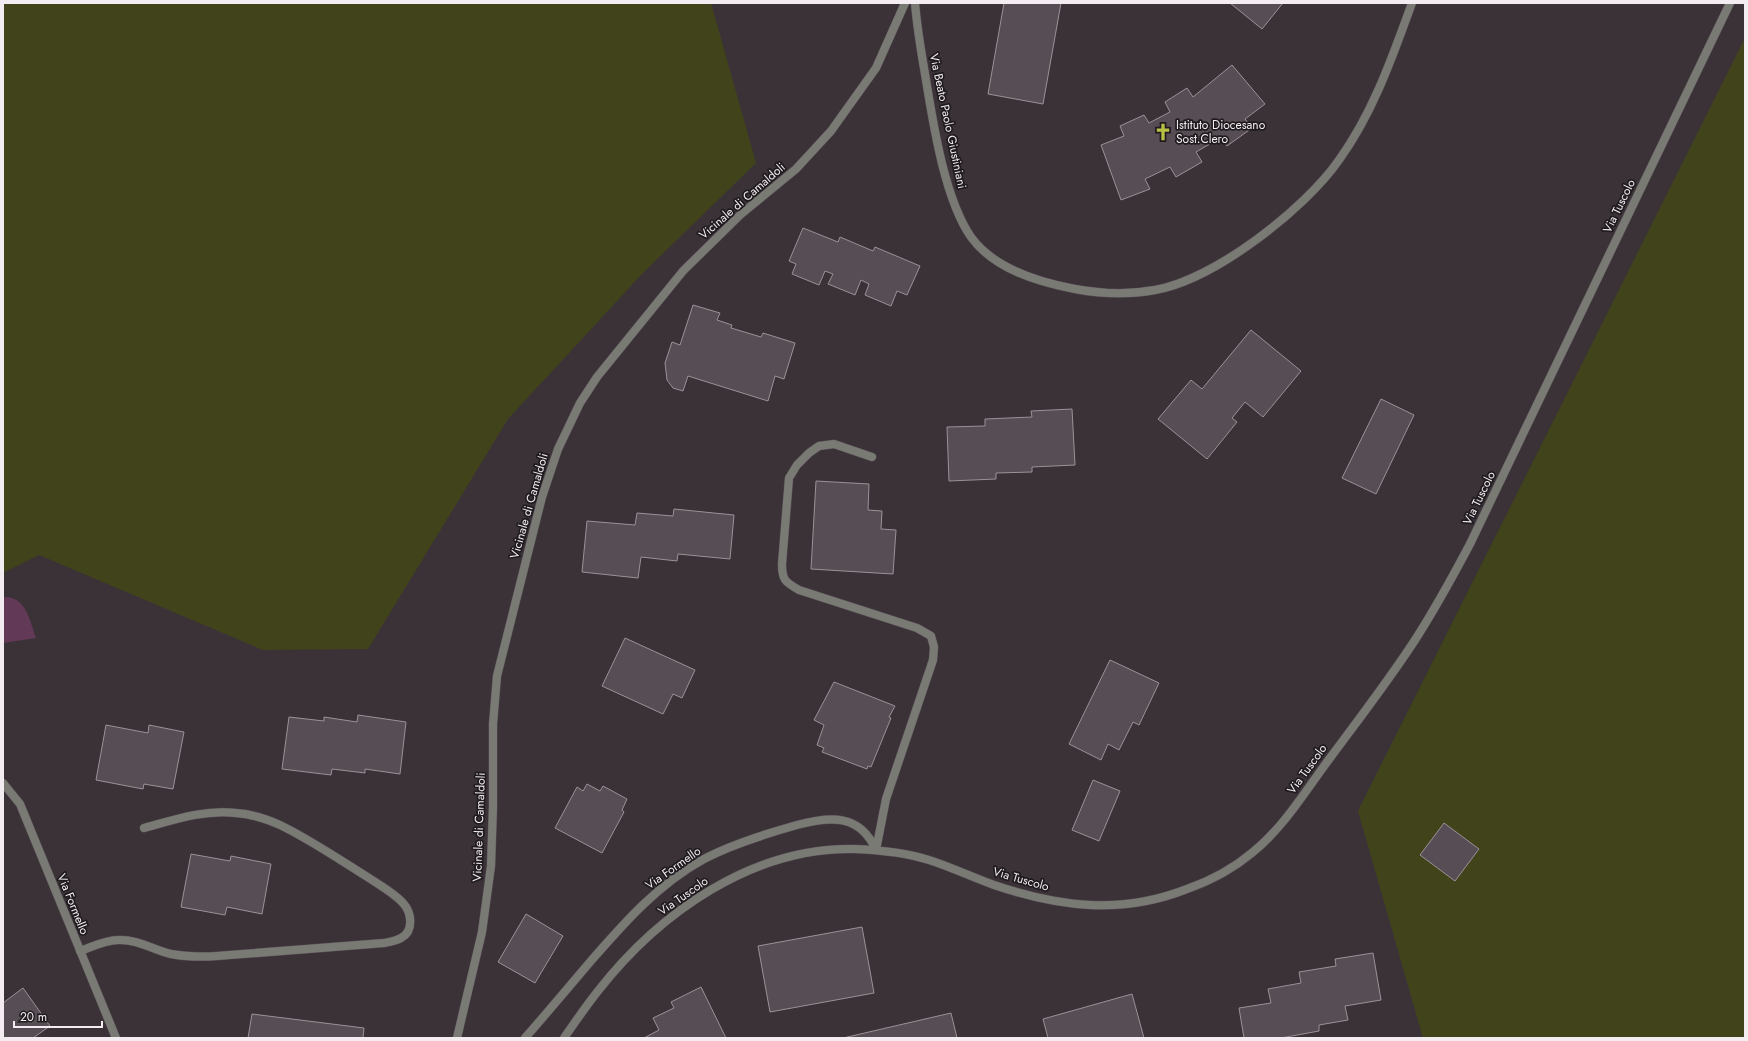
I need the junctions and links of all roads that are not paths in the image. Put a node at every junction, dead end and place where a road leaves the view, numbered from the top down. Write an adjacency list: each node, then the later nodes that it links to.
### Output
1 (905, 3): 11 (street, Vicinale di Camaldoli)
2 (915, 3): 3 (street, Via Beato Paolo Giustiniani)
3 (1412, 3)
4 (1730, 3): 8 (street, Via Tuscolo)
5 (872, 457): 8 (street)
6 (3, 783): 9 (street, Via Formello)
7 (144, 828): 9 (street)
8 (876, 850): 12 (street, Via Formello); 13 (street, Via Tuscolo)
9 (80, 951): 10 (street, Via Formello)
10 (116, 1038)
11 (458, 1038)
12 (525, 1038)
13 (564, 1038)

